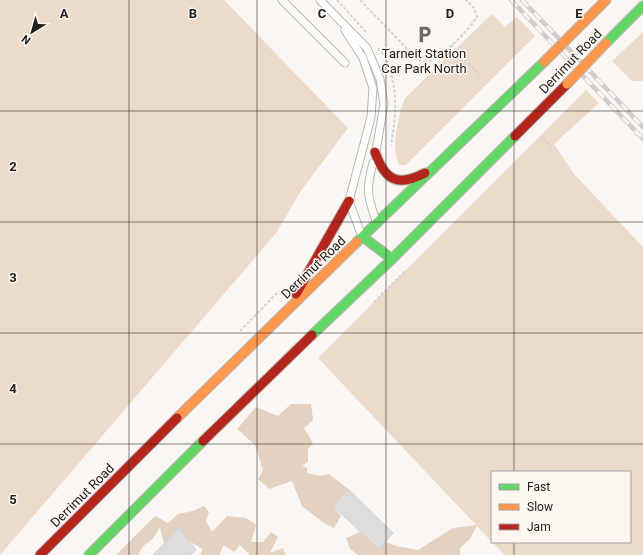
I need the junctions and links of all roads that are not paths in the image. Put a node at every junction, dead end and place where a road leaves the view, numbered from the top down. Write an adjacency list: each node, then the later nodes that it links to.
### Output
1 (282, 0): 6 (lane)
2 (320, 0): 5 (lane)
3 (606, 0): 8 (main road, Derrimut Road, bridge)
4 (643, 6): 12 (main road, Derrimut Road, bridge)
5 (336, 17): 7 (lane); 9 (lane)
6 (345, 63)
7 (375, 152): 8 (main road); 10 (lane)
8 (432, 168): 10 (main road, Derrimut Road)
9 (349, 201): 11 (lane); 13 (main road)
10 (380, 231): 11 (main road, Derrimut Road); 12 (main road)
11 (363, 237): 12 (main road); 13 (main road, Derrimut Road)
12 (392, 259): 15 (main road, Derrimut Road)
13 (287, 311): 14 (main road, Derrimut Road)
14 (40, 555)
15 (89, 555)

